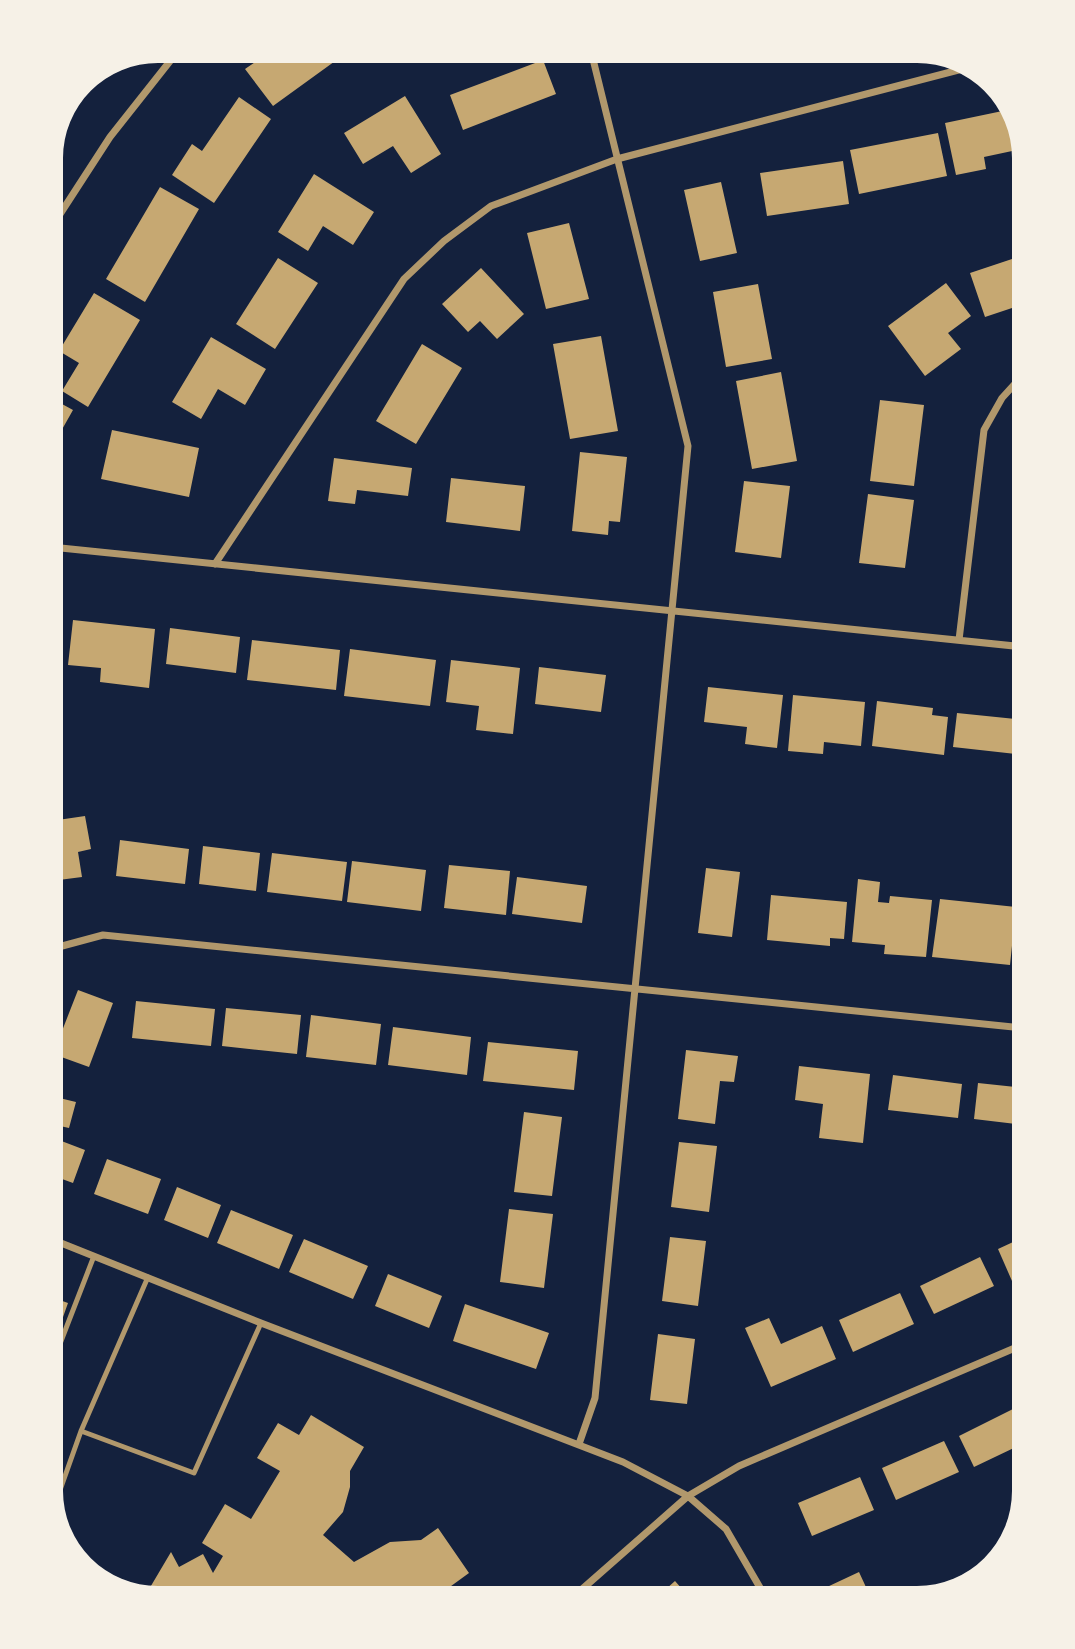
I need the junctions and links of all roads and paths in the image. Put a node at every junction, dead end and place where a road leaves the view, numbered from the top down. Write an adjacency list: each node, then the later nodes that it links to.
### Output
1 (168, 63): 5 (street)
2 (594, 63): 4 (street)
3 (955, 71): 4 (street)
4 (617, 159): 8 (street); 9 (street)
5 (63, 209)
6 (1012, 387): 10 (street)
7 (63, 548): 8 (street)
8 (215, 564): 9 (street)
9 (673, 612): 10 (street); 13 (street)
10 (959, 640): 11 (street)
11 (1012, 646)
12 (63, 946): 13 (street)
13 (635, 989): 14 (street); 22 (street)
14 (1012, 1027)
15 (63, 1244): 16 (street)
16 (93, 1256): 17 (street); 19 (lane)
17 (148, 1277): 18 (street); 21 (lane)
18 (261, 1323): 21 (lane); 22 (street)
19 (63, 1335)
20 (1012, 1349): 24 (street)
21 (81, 1431): 23 (lane)
22 (579, 1444): 24 (street)
23 (63, 1482)
24 (688, 1496): 25 (street); 26 (street)
25 (586, 1586)
26 (759, 1586)

